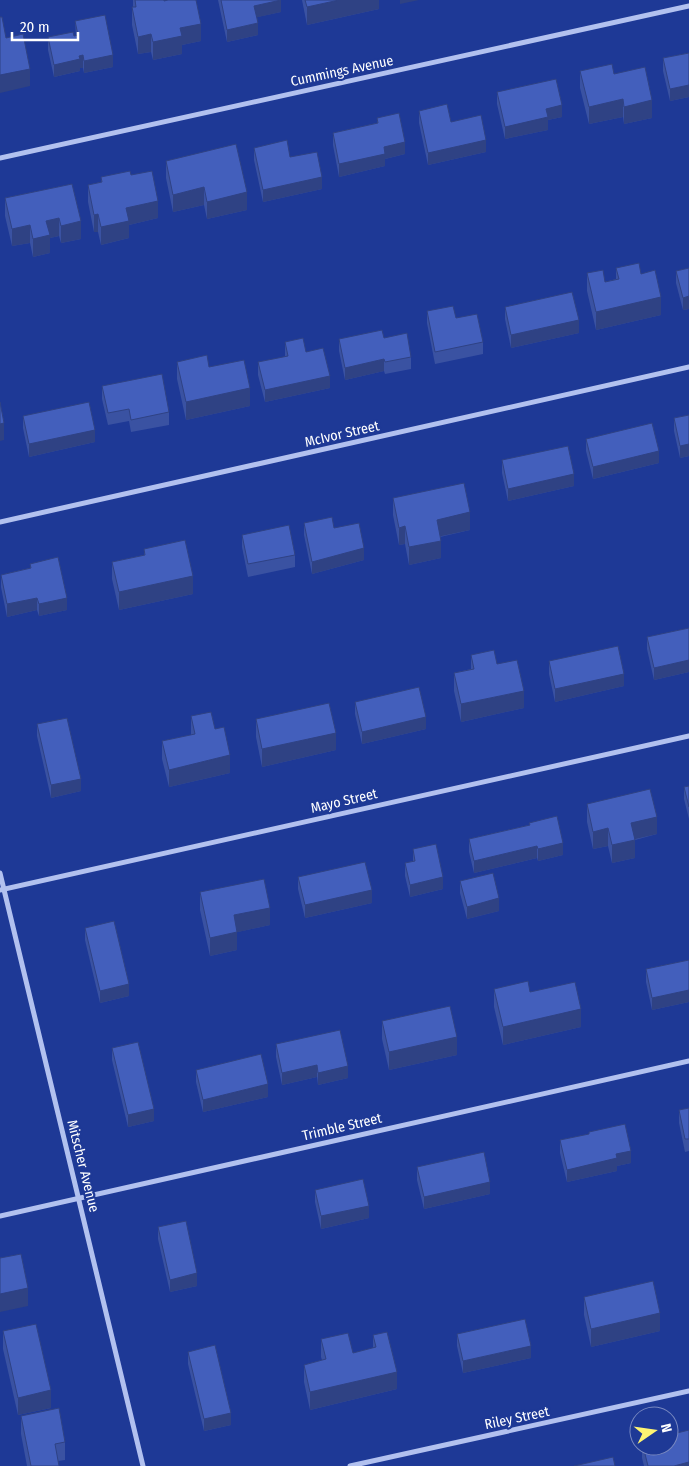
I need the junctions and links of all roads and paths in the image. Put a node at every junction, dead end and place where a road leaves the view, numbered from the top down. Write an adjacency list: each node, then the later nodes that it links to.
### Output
1 (689, 6): 2 (street, Cummings Avenue)
2 (0, 158)
3 (689, 367): 4 (street, McIvor Street)
4 (0, 522)
5 (689, 736): 7 (street, Mayo Street)
6 (0, 873): 7 (street, Mitscher Avenue)
7 (2, 890): 9 (street, Mitscher Avenue)
8 (689, 1061): 9 (street, Trimble Street)
9 (80, 1197): 10 (street, Trimble Street); 12 (street, Mitscher Avenue)
10 (0, 1216)
11 (689, 1391): 13 (street, Riley Street)
12 (143, 1466)
13 (350, 1466)

